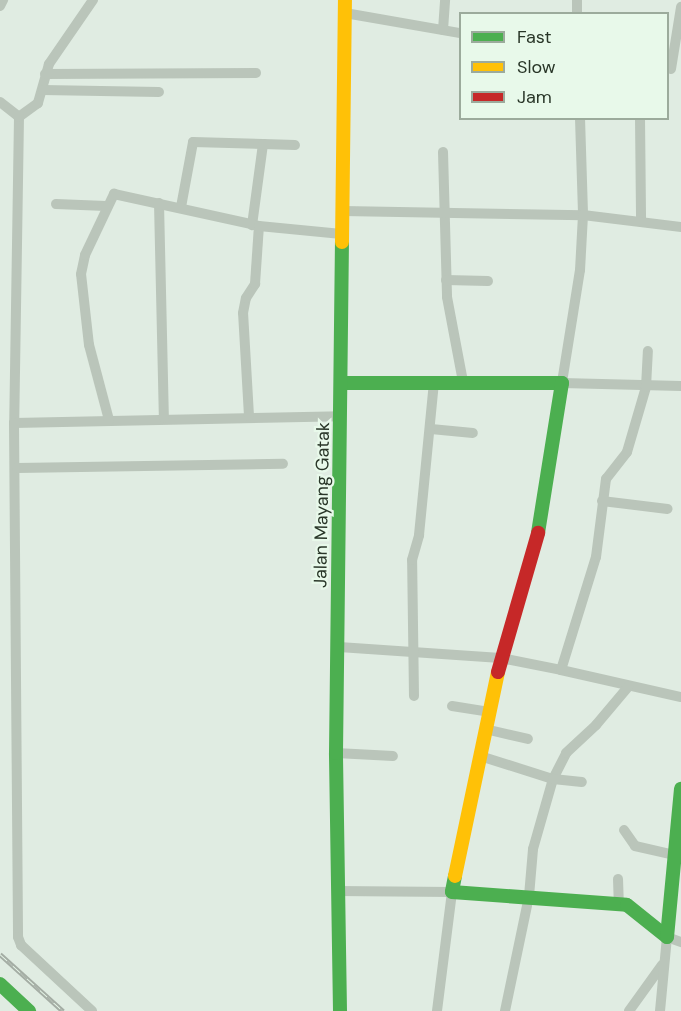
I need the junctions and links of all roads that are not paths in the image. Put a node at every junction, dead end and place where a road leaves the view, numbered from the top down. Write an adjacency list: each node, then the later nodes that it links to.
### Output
1 (3, 0): 4 (street)
2 (93, 0): 12 (street)
3 (445, 0): 7 (street)
4 (0, 6)
5 (345, 7): 7 (street); 27 (street, Jalan Mayang Gatak)
6 (681, 7): 9 (street)
7 (443, 30): 8 (street)
8 (459, 33)
9 (673, 70)
10 (87, 72): 11 (street); 12 (street); 14 (street)
11 (256, 73)
12 (45, 74): 13 (street)
13 (43, 90): 14 (street); 17 (street)
14 (87, 91): 15 (street)
15 (159, 92)
16 (0, 102): 17 (street)
17 (19, 117): 47 (street)
18 (580, 120): 29 (street)
19 (640, 120): 30 (street)
20 (263, 144): 21 (street); 26 (street); 31 (street)
21 (295, 145)
22 (443, 152): 28 (street)
23 (159, 202): 25 (street); 26 (street); 45 (street)
24 (56, 204): 25 (street)
25 (106, 206): 46 (street)
26 (181, 207): 31 (street)
27 (343, 211): 28 (street); 33 (street, Jalan Mayang Gatak)
28 (444, 213): 29 (street); 34 (street)
29 (583, 215): 30 (street); 40 (street)
30 (641, 222): 32 (street)
31 (255, 225): 33 (street); 43 (street)
32 (681, 227)
33 (342, 234): 39 (street, Jalan Mayang Gatak)
34 (446, 280): 35 (street); 38 (street)
35 (488, 281)
36 (648, 351): 42 (street)
37 (434, 382): 38 (street); 39 (street); 48 (street)
38 (463, 382): 40 (street)
39 (342, 383): 44 (street, Jalan Mayang Gatak)
40 (562, 383): 42 (street); 56 (street)
41 (681, 386): 42 (street)
42 (646, 387): 52 (street)
43 (249, 416): 44 (street); 45 (street)
44 (341, 416): 54 (street, Jalan Mayang Gatak)
45 (164, 418): 46 (street)
46 (109, 420): 47 (street)
47 (14, 423): 51 (street)
48 (431, 429): 49 (street); 55 (street)
49 (473, 433)
50 (283, 464): 51 (street)
51 (17, 468): 83 (street)
52 (602, 501): 53 (street); 57 (street)
53 (668, 509)
54 (339, 647): 55 (street); 65 (street, Jalan Mayang Gatak)
55 (412, 651): 56 (street); 59 (street)
56 (501, 658): 57 (street); 62 (street)
57 (561, 670): 58 (street)
58 (631, 687): 60 (street); 68 (street)
59 (414, 696)
60 (681, 697)
61 (452, 706): 62 (street)
62 (489, 712): 63 (street)
63 (485, 729): 64 (street); 67 (street)
64 (528, 739)
65 (336, 753): 66 (street); 74 (street, Jalan Mayang Gatak)
66 (393, 756)
67 (480, 756): 68 (street); 75 (street)
68 (553, 779): 69 (street); 76 (street)
69 (582, 782)
70 (681, 789): 72 (street)
71 (624, 830): 72 (street)
72 (675, 855): 78 (street)
73 (618, 879): 77 (street)
74 (337, 891): 75 (street); 84 (street, Jalan Mayang Gatak)
75 (452, 892): 76 (street); 85 (street)
76 (529, 896): 77 (street); 86 (street)
77 (619, 903): 78 (street)
78 (667, 937): 79 (street); 80 (street)
79 (681, 942)
80 (662, 964): 87 (street); 88 (street)
81 (0, 984): 82 (street)
82 (29, 1011)
83 (92, 1011)
84 (340, 1011)
85 (437, 1011)
86 (505, 1011)
87 (629, 1011)
88 (660, 1011)

